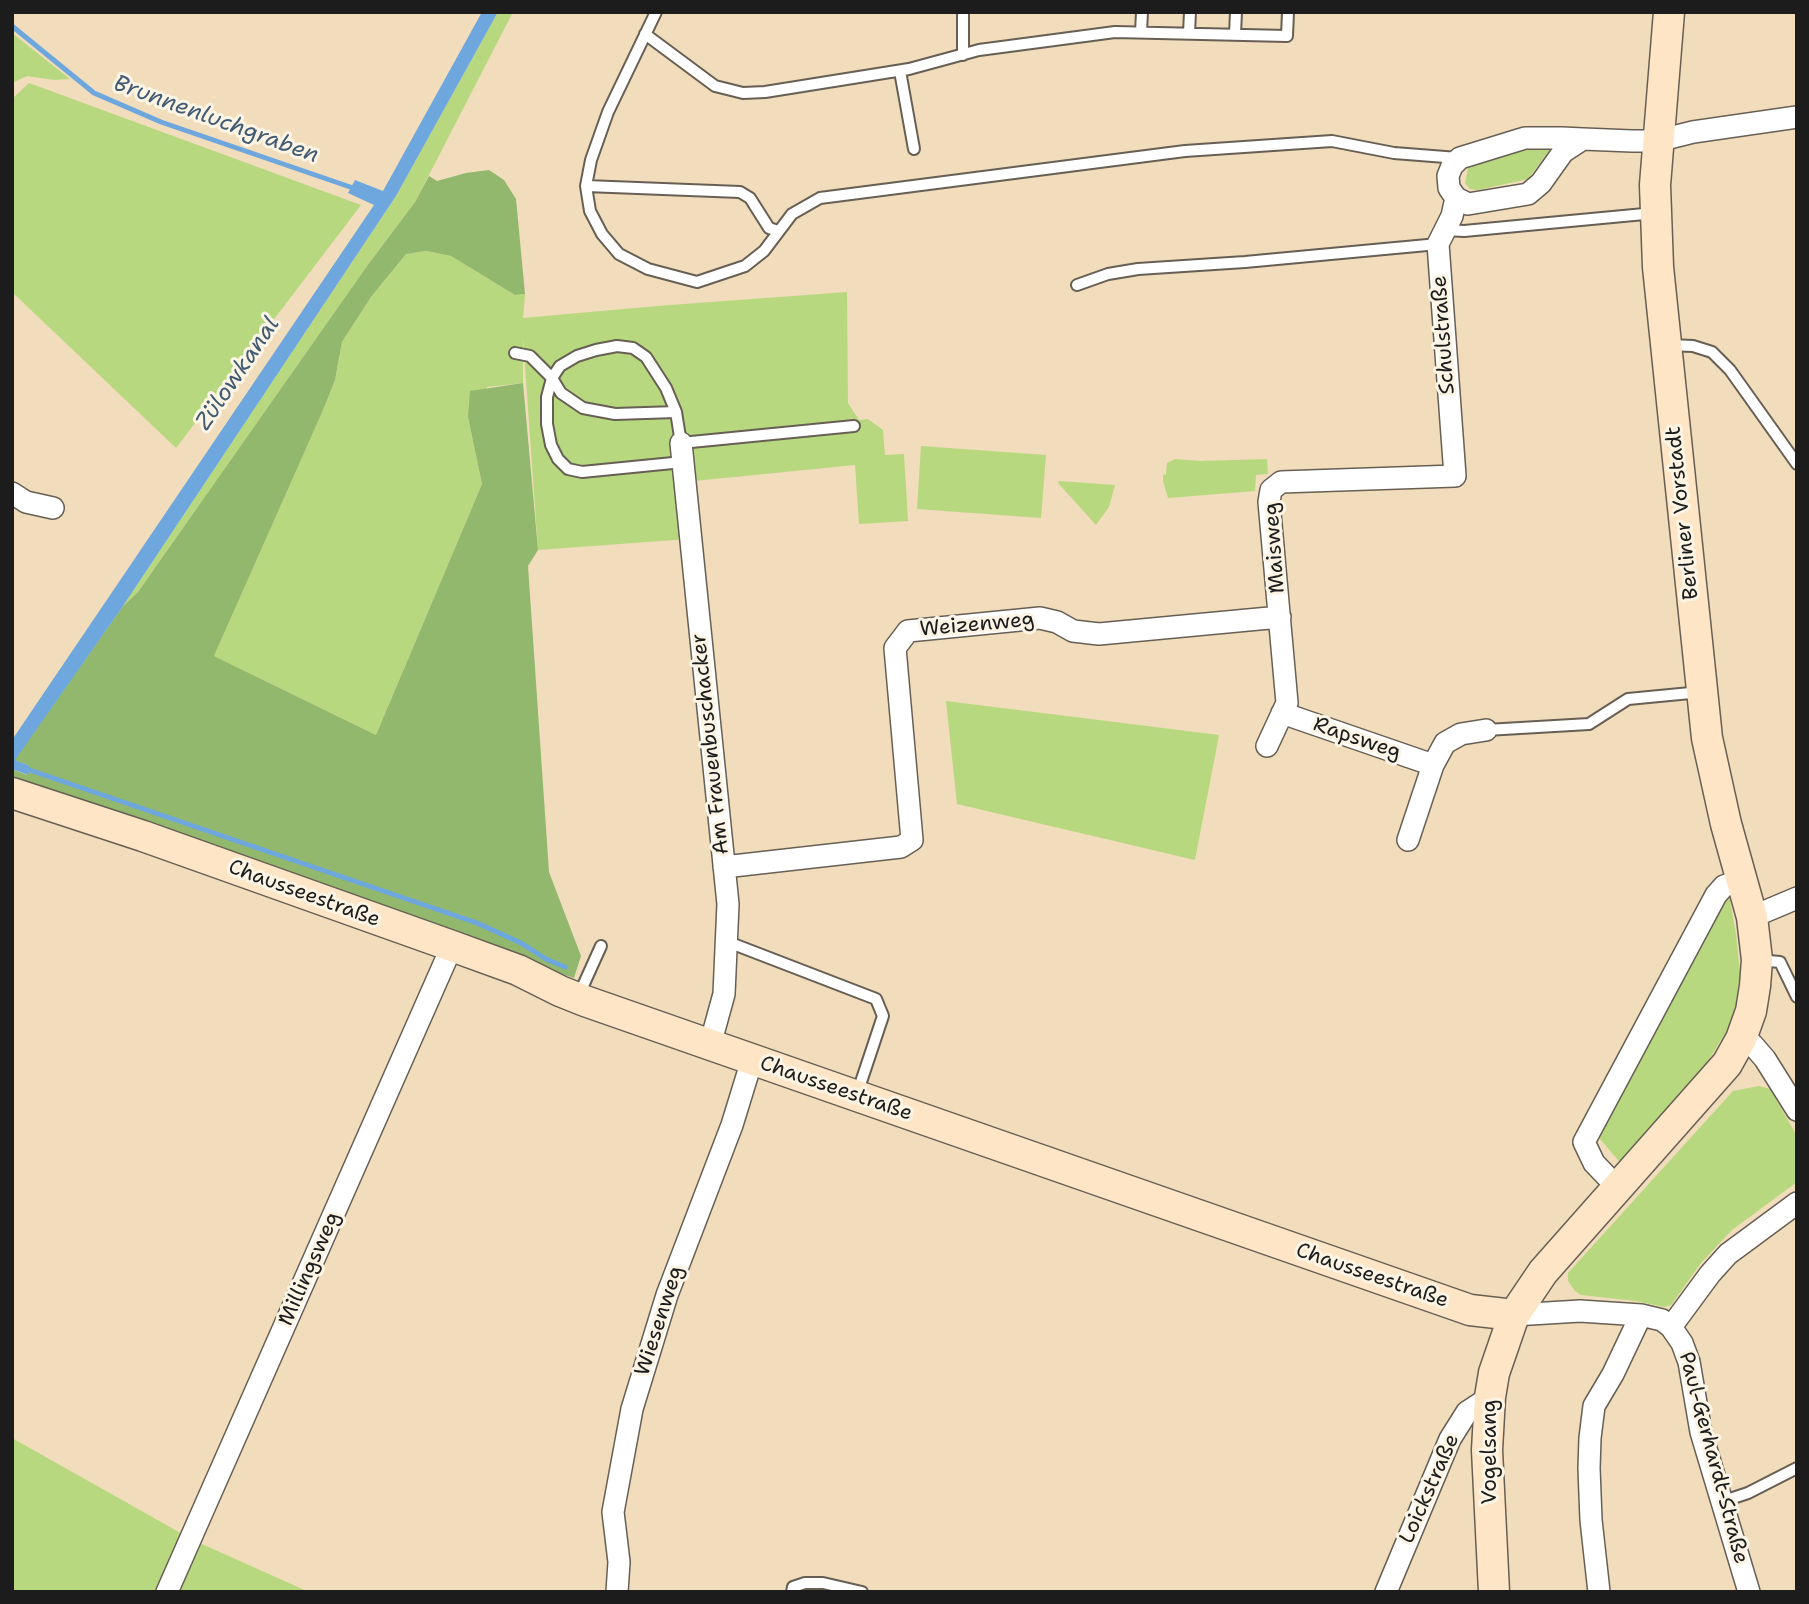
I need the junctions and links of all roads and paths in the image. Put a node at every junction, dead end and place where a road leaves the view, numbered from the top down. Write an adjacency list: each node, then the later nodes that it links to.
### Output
1 (656, 12): 10 (lane)
2 (963, 12): 12 (lane)
3 (1142, 12): 8 (lane)
4 (1190, 12): 9 (lane)
5 (1236, 12): 11 (lane)
6 (1288, 12): 11 (lane)
7 (1668, 12): 16 (main road, Berliner Vorstadt)
8 (1141, 32): 9 (lane); 12 (lane)
9 (1189, 33): 11 (lane)
10 (645, 34): 13 (lane); 19 (lane)
11 (1235, 34)
12 (963, 55): 13 (lane)
13 (900, 71): 17 (lane)
14 (1797, 117): 16 (street)
15 (1583, 139): 16 (street); 18 (street); 20 (street)
16 (1657, 141): 21 (main road, Berliner Vorstadt)
17 (914, 149)
18 (1460, 158): 20 (street, Schulstraße); 22 (lane)
19 (586, 186): 22 (lane); 22 (lane)
20 (1456, 198): 23 (street, Schulstraße)
21 (1655, 213): 23 (lane); 25 (main road, Berliner Vorstadt)
22 (778, 231)
23 (1442, 237): 24 (lane); 32 (street, Schulstraße)
24 (1077, 285)
25 (1666, 345): 31 (lane); 36 (main road, Berliner Vorstadt)
26 (515, 353): 27 (lane)
27 (552, 378): 28 (lane); 28 (lane); 30 (lane)
28 (676, 412): 30 (lane)
29 (854, 426): 30 (lane)
30 (682, 452): 43 (street, Am Frauenbuschacker)
31 (1797, 464)
32 (1455, 476): 35 (street, Maisweg)
33 (12, 493): 34 (street)
34 (53, 508)
35 (1280, 617): 37 (street, Maisweg); 43 (street, Weizenweg)
36 (1701, 692): 38 (lane); 44 (main road, Berliner Vorstadt)
37 (1282, 713): 39 (street, Maisweg); 40 (street, Rapsweg)
38 (1486, 730): 40 (street)
39 (1266, 746)
40 (1433, 765): 42 (street)
41 (12, 793): 48 (main road, Chausseestraße)
42 (1408, 840)
43 (724, 867): 47 (street, Am Frauenbuschacker)
44 (1741, 880): 46 (main road, Berliner Vorstadt); 58 (street)
45 (1797, 898): 46 (street)
46 (1752, 917): 50 (main road, Berliner Vorstadt)
47 (728, 942): 54 (street, Am Frauenbuschacker); 56 (lane)
48 (452, 946): 52 (main road, Chausseestraße); 66 (street, Millingsweg)
49 (601, 946): 52 (lane)
50 (1757, 960): 51 (lane); 53 (main road, Berliner Vorstadt)
51 (1797, 997)
52 (578, 998): 54 (main road, Chausseestraße)
53 (1741, 1039): 57 (street); 58 (main road, Berliner Vorstadt)
54 (710, 1045): 55 (main road, Chausseestraße)
55 (752, 1060): 56 (main road, Chausseestraße); 67 (street, Wiesenweg)
56 (856, 1096): 60 (main road, Chausseestraße)
57 (1797, 1110)
58 (1617, 1187): 60 (main road, Berliner Vorstadt)
59 (1797, 1203): 62 (street)
60 (1514, 1315): 61 (street, Chausseestraße); 63 (main road, Vogelsang)
61 (1641, 1315): 62 (street, Chausseestraße); 72 (street)
62 (1671, 1327): 65 (street, Paul-Gerhardt-Straße)
63 (1490, 1397): 70 (street, Loickstraße); 71 (main road, Vogelsang)
64 (1797, 1468): 65 (lane)
65 (1721, 1502): 73 (street, Paul-Gerhardt-Straße)
66 (167, 1592)
67 (617, 1592)
68 (792, 1592): 69 (lane)
69 (862, 1592)
70 (1385, 1592)
71 (1494, 1592)
72 (1599, 1592)
73 (1749, 1592)

